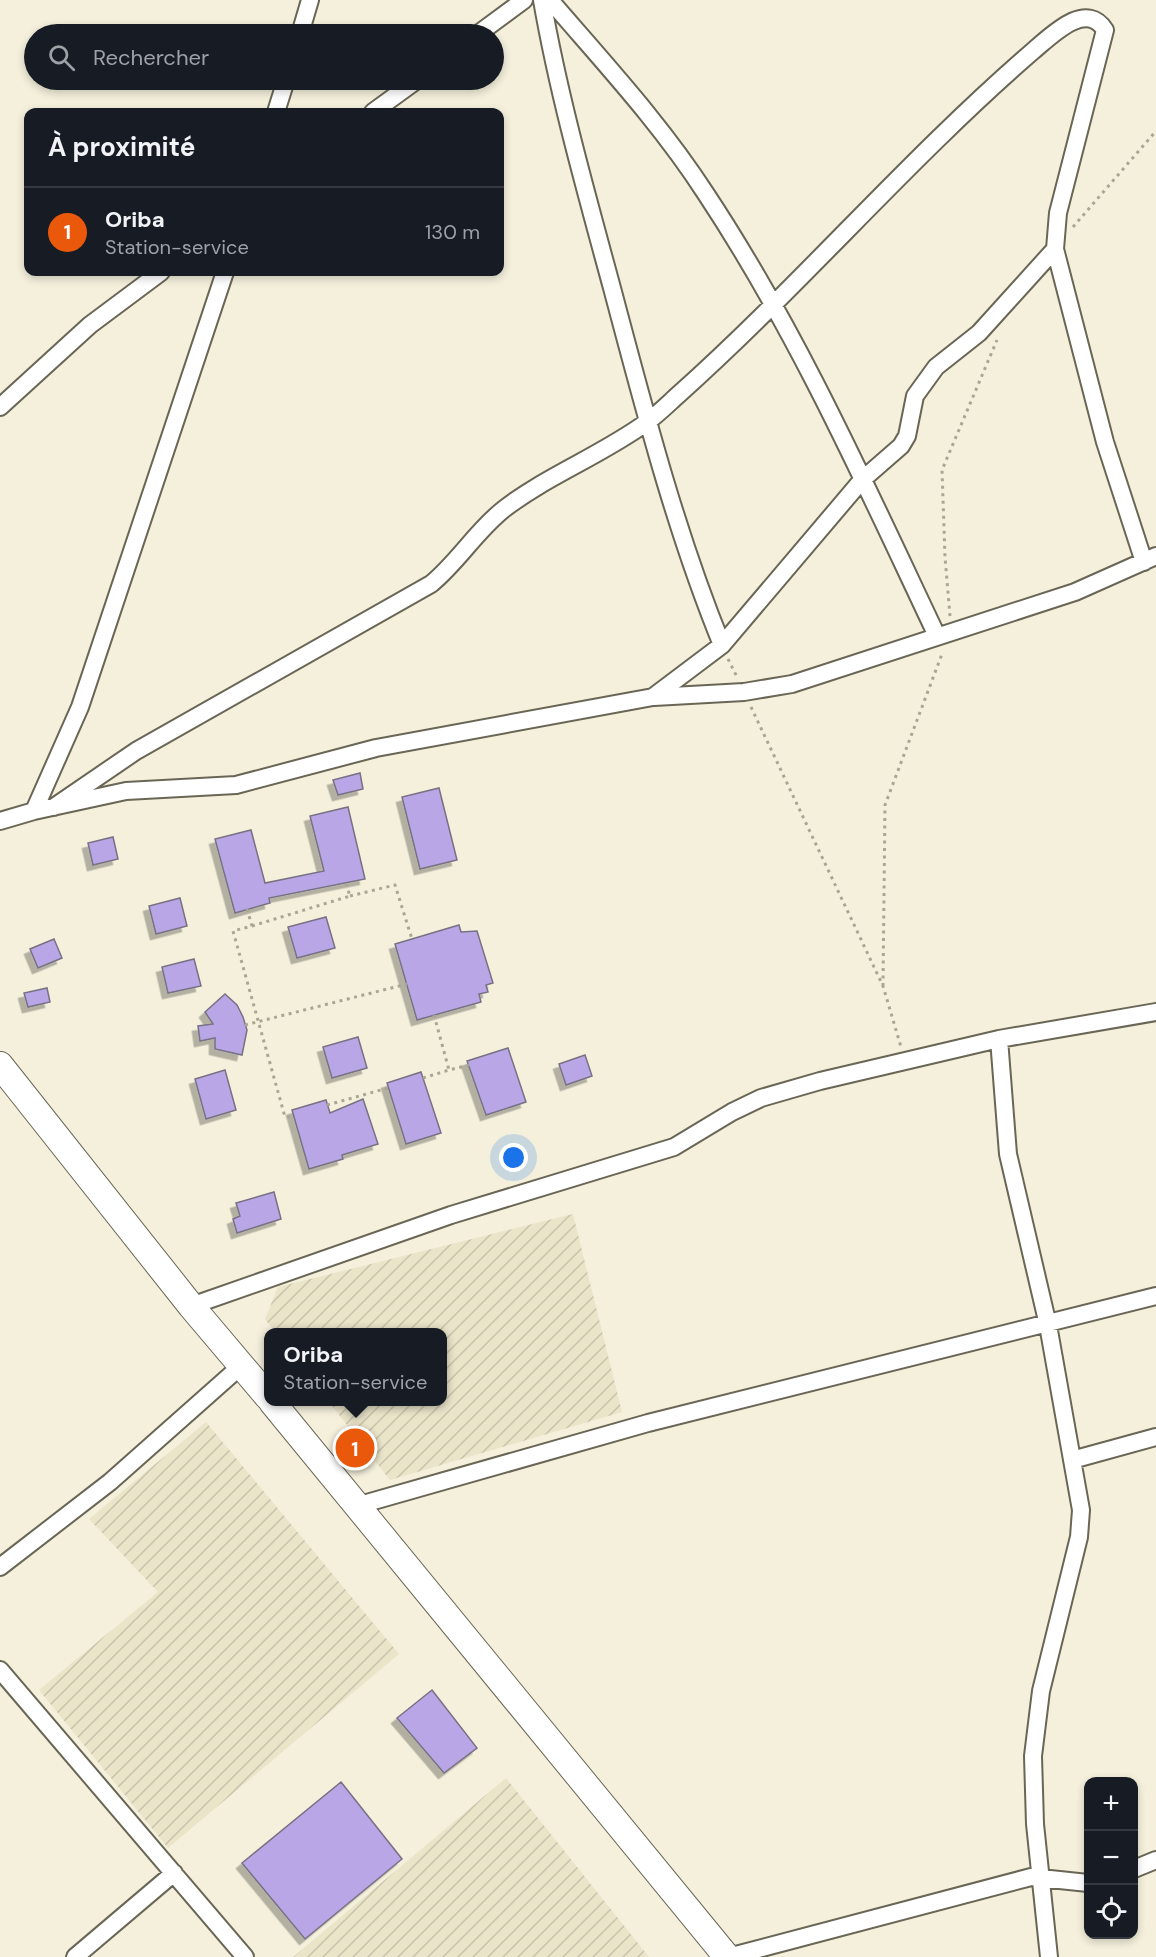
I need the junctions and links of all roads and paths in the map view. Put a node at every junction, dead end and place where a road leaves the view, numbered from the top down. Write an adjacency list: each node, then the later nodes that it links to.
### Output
1 (310, 0): 5 (street)
2 (524, 0): 6 (street)
3 (542, 0): 17 (street)
4 (550, 0): 15 (street)
5 (303, 24)
6 (492, 24)
7 (283, 90): 9 (street)
8 (403, 90): 10 (street)
9 (277, 108)
10 (378, 108)
11 (1156, 131): 12 (path)
12 (1055, 249): 15 (street); 18 (street); 19 (street)
13 (156, 276): 16 (street)
14 (224, 276): 25 (street)
15 (774, 303): 17 (street); 18 (street)
16 (0, 407)
17 (647, 422): 21 (street); 24 (street)
18 (862, 480): 20 (street); 21 (street)
19 (1150, 559): 20 (street)
20 (937, 636): 22 (street)
21 (722, 645): 22 (path); 23 (street)
22 (744, 692): 23 (street); 38 (path)
23 (653, 697): 24 (street)
24 (54, 807): 25 (street)
25 (34, 811): 26 (street)
26 (0, 821)
27 (346, 884): 28 (path)
28 (350, 897): 30 (path); 31 (path)
29 (247, 909): 30 (path)
30 (252, 926): 35 (path)
31 (412, 939)
32 (407, 984): 35 (path)
33 (1156, 1012): 37 (street)
34 (434, 1015): 41 (path)
35 (258, 1023): 36 (path); 45 (path)
36 (245, 1025)
37 (999, 1039): 38 (street); 48 (street)
38 (905, 1060): 47 (street)
39 (0, 1065): 47 (highway)
40 (469, 1065): 41 (path)
41 (449, 1071): 42 (path)
42 (423, 1077)
43 (388, 1088): 44 (path)
44 (327, 1105)
45 (294, 1117)
46 (1156, 1296): 48 (street)
47 (191, 1305): 49 (highway)
48 (1047, 1325): 53 (street); 54 (street)
49 (242, 1365): 50 (highway); 55 (street)
50 (264, 1392)
51 (276, 1406): 54 (highway)
52 (1156, 1437): 53 (street)
53 (1072, 1460): 60 (street)
54 (356, 1506): 64 (highway)
55 (0, 1567)
56 (0, 1670): 59 (street)
57 (1156, 1860): 58 (street)
58 (1138, 1867)
59 (174, 1873): 62 (street); 63 (street)
60 (1040, 1876): 61 (street); 64 (street); 65 (street)
61 (1084, 1882)
62 (75, 1957)
63 (245, 1957)
64 (727, 1957)
65 (1050, 1957)

